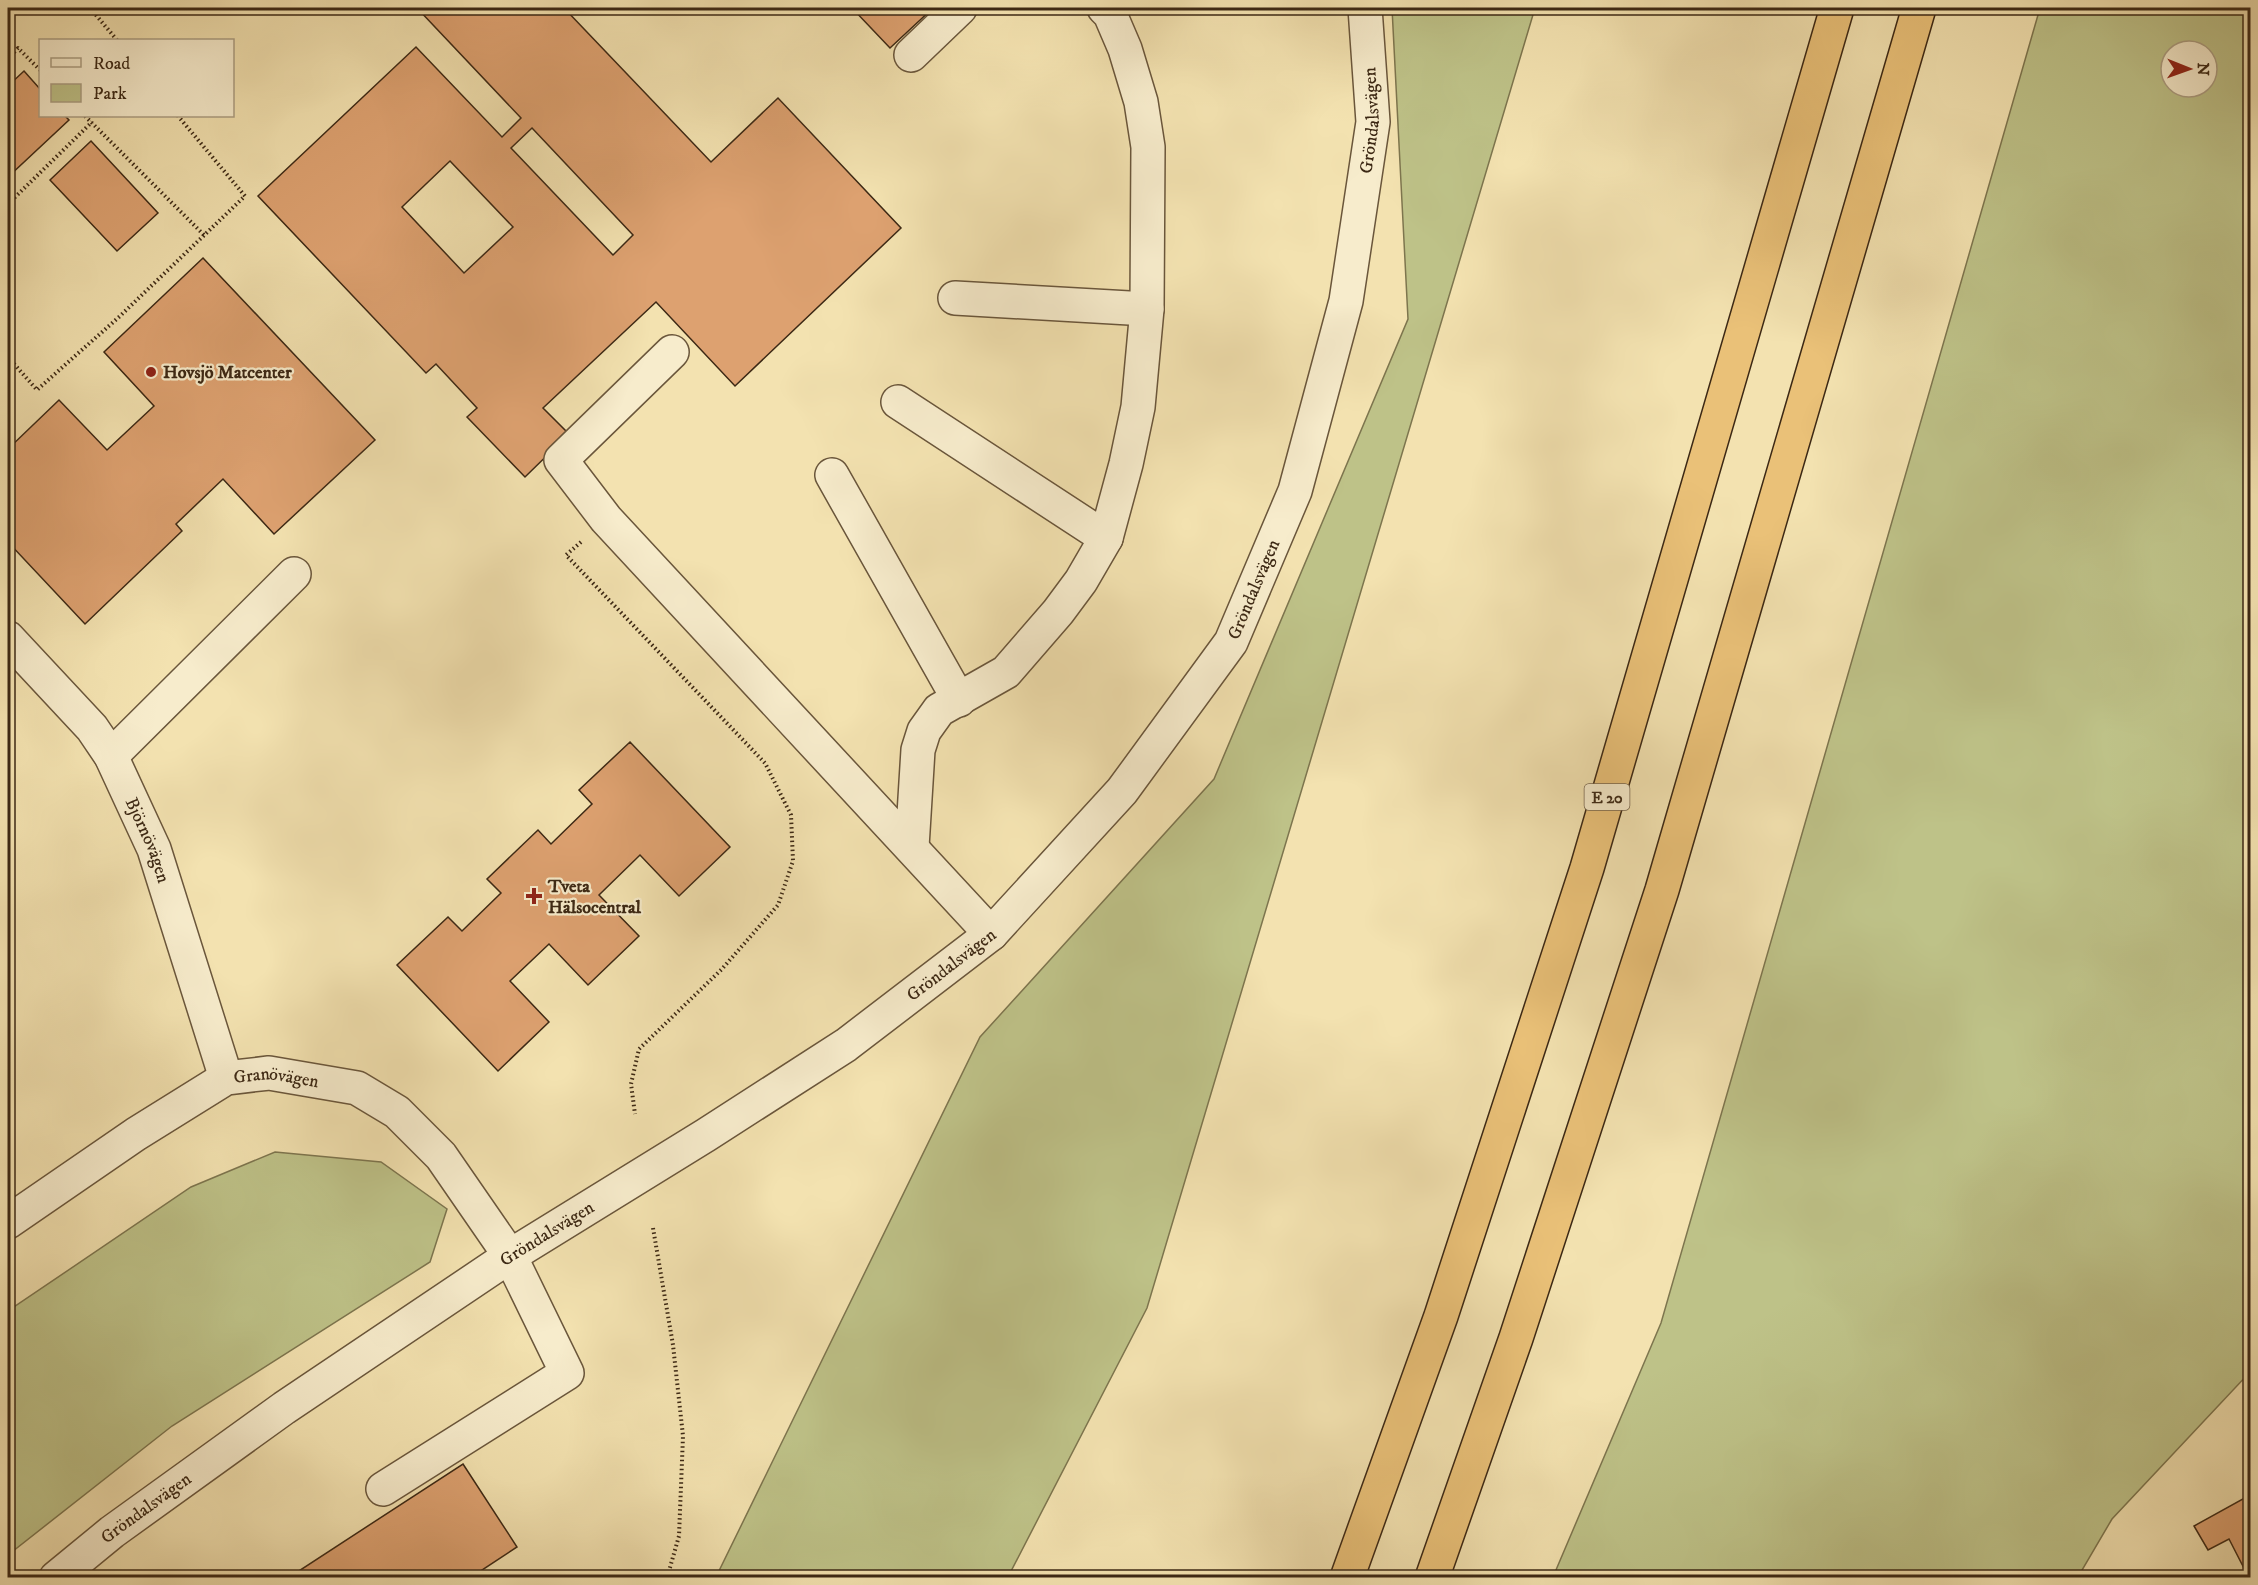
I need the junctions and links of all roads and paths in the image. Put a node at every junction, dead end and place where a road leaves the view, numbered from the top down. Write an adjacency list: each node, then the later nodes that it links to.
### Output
1 (90, 8): 7 (path)
2 (960, 8): 8 (street)
3 (1104, 8): 17 (street)
4 (1365, 8): 29 (street, Gröndalsvägen)
5 (1837, 8): 38 (highway, E 20)
6 (1919, 8): 39 (highway)
7 (116, 39)
8 (911, 55)
9 (8, 59): 10 (path)
10 (39, 69)
11 (86, 117): 13 (path)
12 (179, 117): 15 (path)
13 (92, 122): 14 (path); 15 (path)
14 (8, 204)
15 (204, 235): 19 (path)
16 (956, 298): 17 (street)
17 (1147, 309): 23 (street)
18 (672, 352): 22 (street)
19 (8, 357)
20 (898, 402): 23 (street)
21 (832, 475): 26 (street)
22 (606, 519): 28 (street); 31 (path)
23 (1106, 538): 26 (street)
24 (294, 574): 27 (street)
25 (8, 638): 27 (street, Björnövägen)
26 (959, 700): 28 (street)
27 (111, 756): 30 (street, Björnövägen)
28 (912, 847): 29 (street)
29 (991, 934): 34 (street, Gröndalsvägen)
30 (226, 1078): 32 (street, Granövägen); 34 (street, Granövägen)
31 (635, 1114)
32 (8, 1222)
33 (653, 1228): 37 (path)
34 (510, 1256): 35 (street, Granövägen); 36 (street, Gröndalsvägen)
35 (383, 1488)
36 (56, 1578)
37 (667, 1578)
38 (1347, 1578)
39 (1432, 1578)

